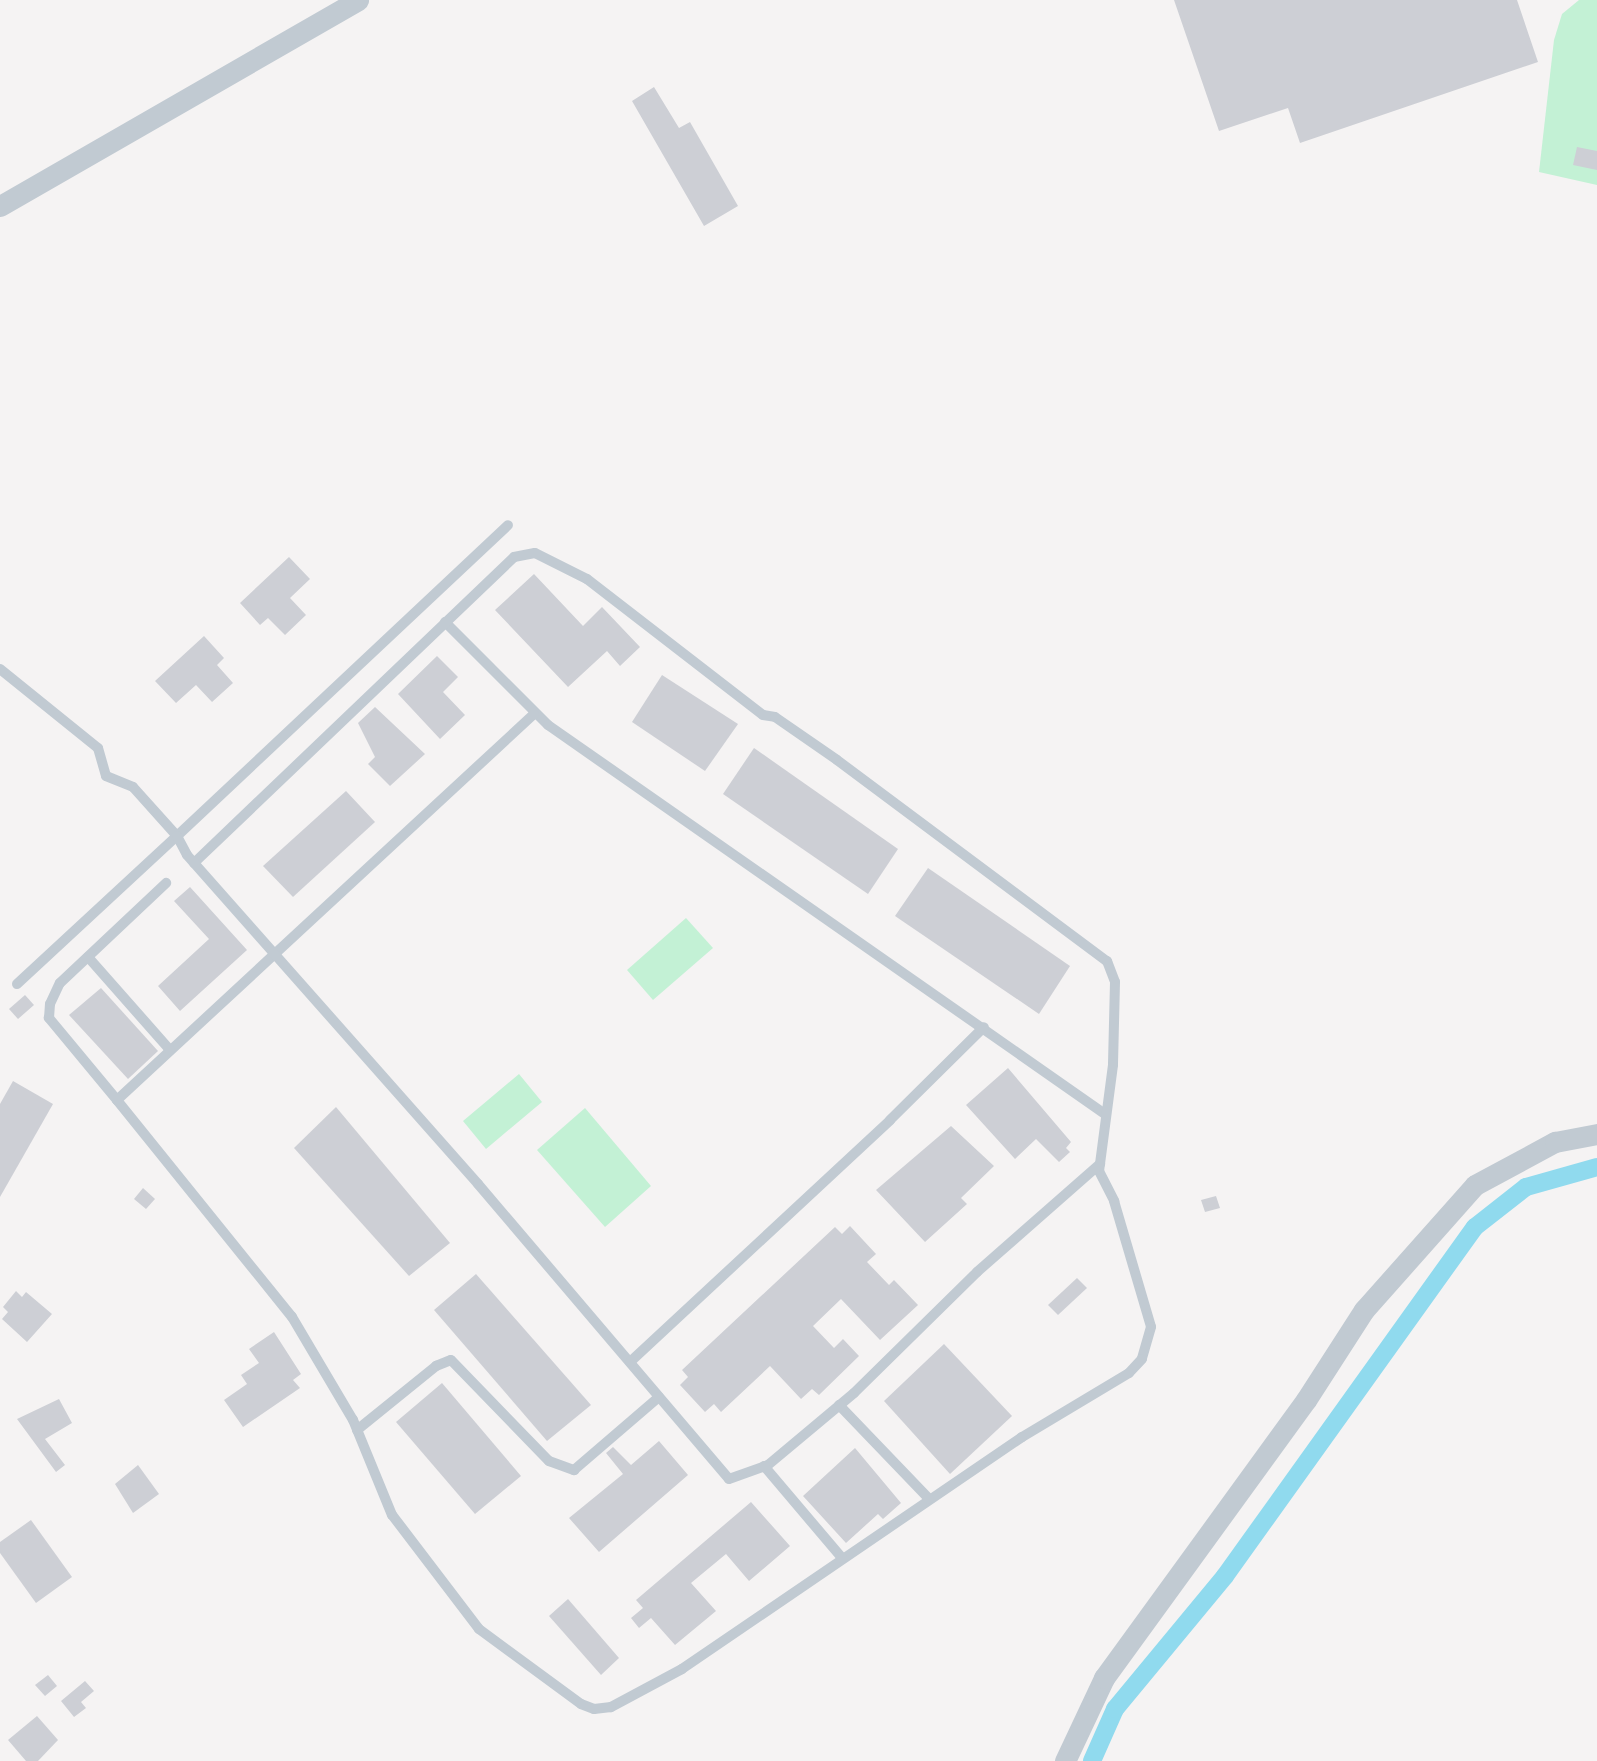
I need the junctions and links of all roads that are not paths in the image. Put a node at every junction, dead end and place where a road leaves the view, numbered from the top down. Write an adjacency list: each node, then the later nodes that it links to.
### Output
1 (358, 0): 2 (street)
2 (0, 206)
3 (508, 525): 7 (lane)
4 (444, 622): 6 (lane); 8 (lane); 16 (lane)
5 (0, 669): 7 (lane)
6 (534, 713): 10 (lane); 13 (lane)
7 (177, 836): 8 (lane); 12 (lane)
8 (194, 863): 10 (lane)
9 (166, 883): 11 (lane)
10 (274, 954): 14 (lane); 19 (lane)
11 (88, 957): 14 (lane); 15 (lane)
12 (17, 985)
13 (984, 1027): 16 (lane); 19 (lane)
14 (170, 1050): 15 (lane)
15 (117, 1100): 22 (lane)
16 (1105, 1114): 18 (lane)
17 (1597, 1134): 26 (street)
18 (1100, 1164): 21 (lane); 24 (lane)
19 (630, 1362): 20 (lane)
20 (659, 1397): 22 (lane); 23 (lane)
21 (839, 1405): 23 (lane); 24 (lane)
22 (357, 1430): 25 (lane)
23 (764, 1466): 25 (lane)
24 (929, 1499): 25 (lane)
25 (842, 1558)
26 (1066, 1761)

